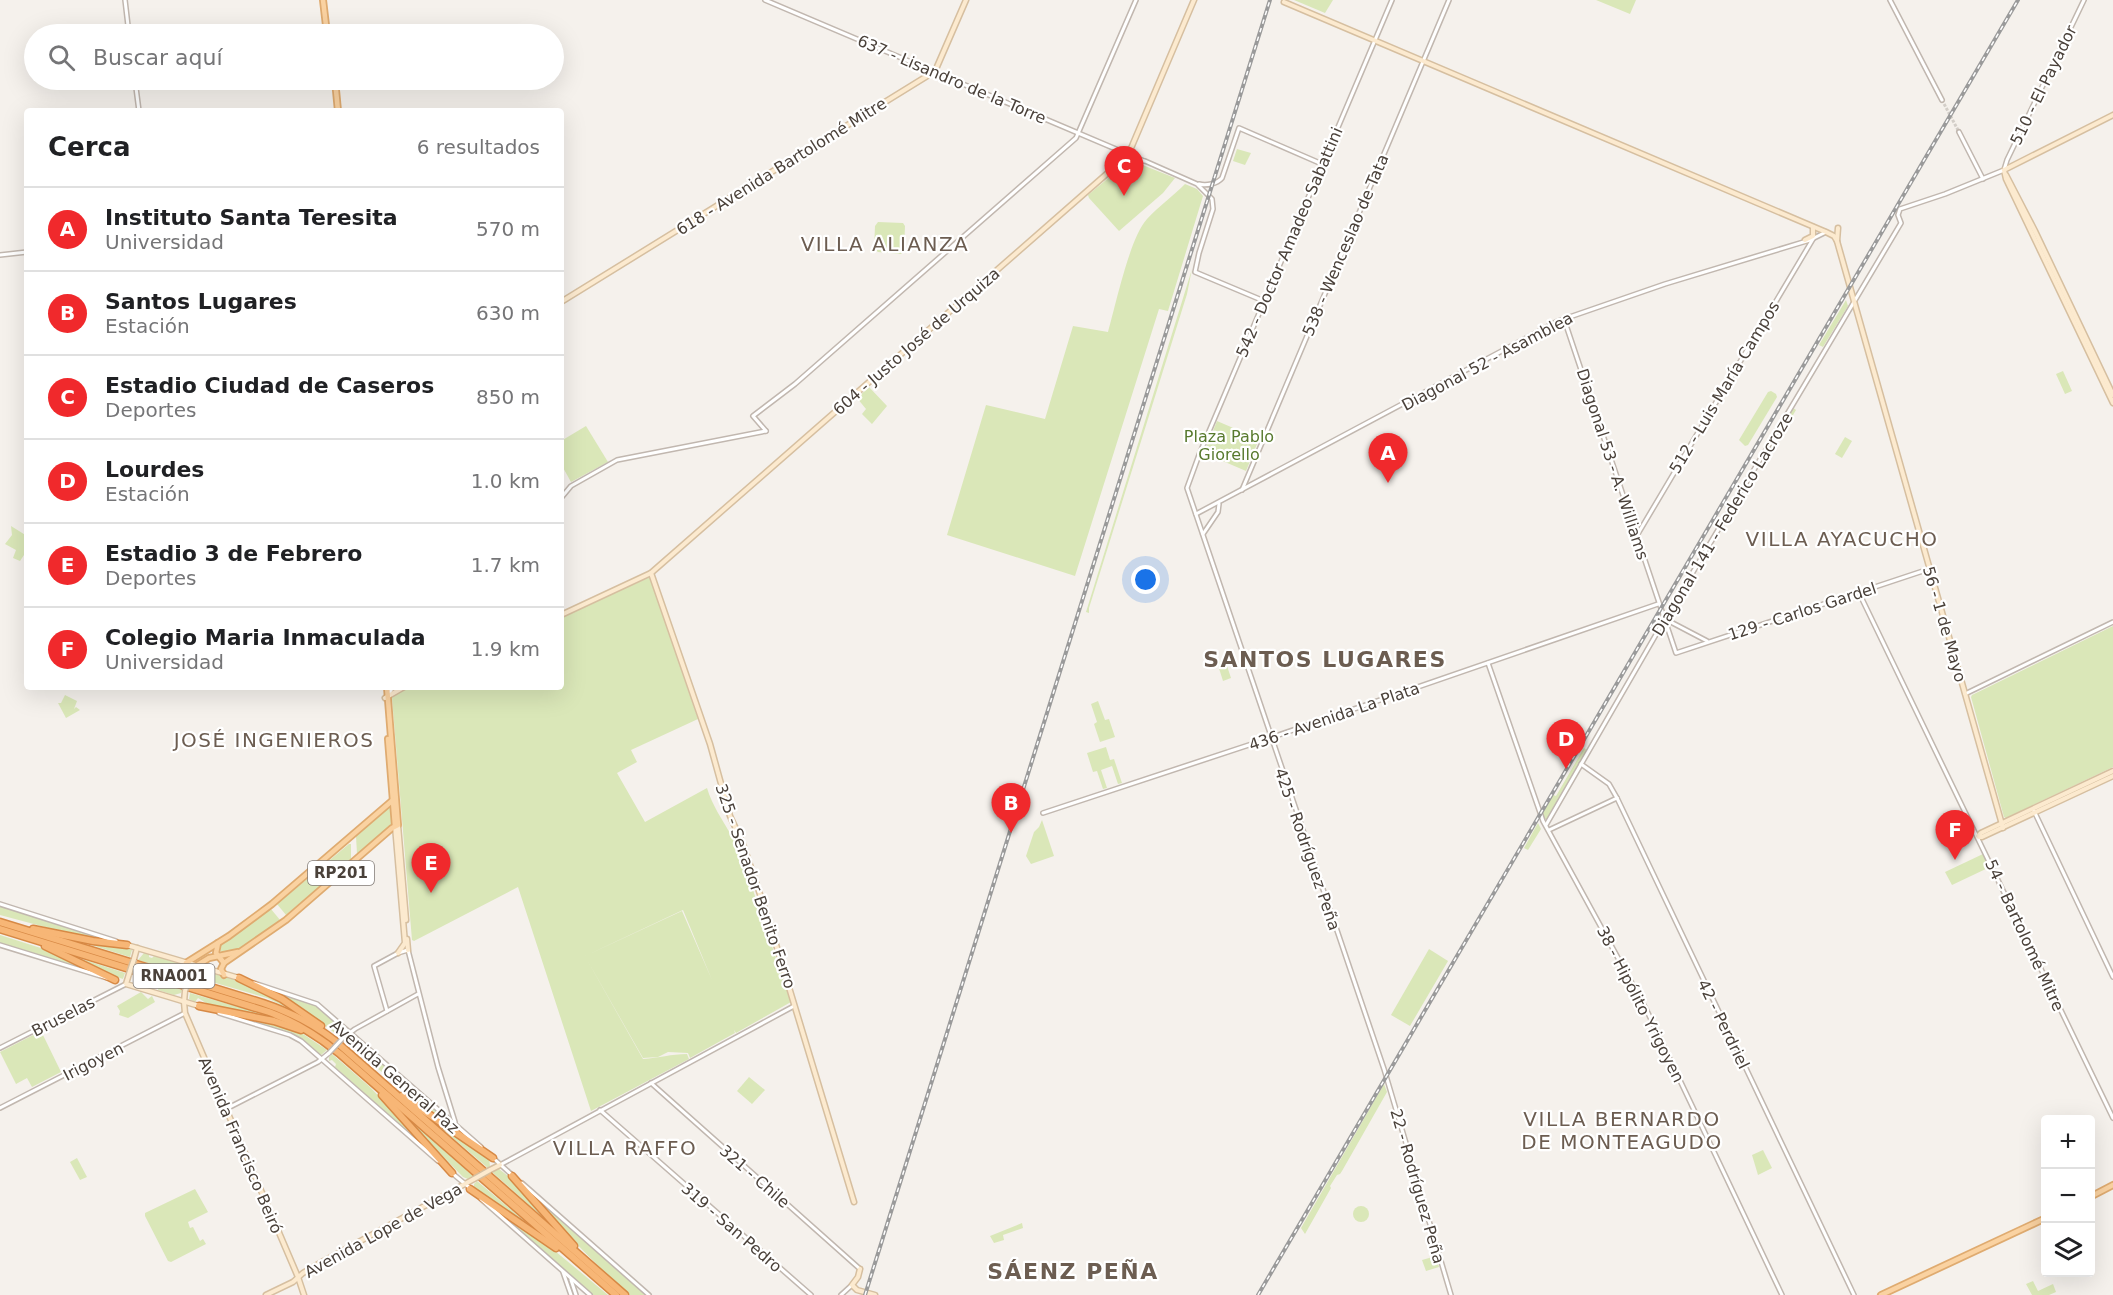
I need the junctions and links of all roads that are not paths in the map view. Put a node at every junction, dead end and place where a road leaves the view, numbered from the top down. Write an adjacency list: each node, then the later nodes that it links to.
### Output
1 (125, 0): 12 (street)
2 (325, 0): 13 (main road)
3 (765, 0): 16 (street, 637 - Lisandro de la Torre)
4 (966, 0): 16 (main road)
5 (1136, 0): 24 (street)
6 (1194, 0): 25 (main road, 604 - Justo José de Urquiza)
7 (1392, 0): 14 (street, 542 - Doctor Amadeo Sabattini)
8 (1449, 0): 15 (street, 538 - Wenceslao de Tata)
9 (1890, 0): 19 (street)
10 (2084, 0): 29 (street, 510 - El Payador)
11 (1284, 2): 14 (main road)
12 (128, 24)
13 (328, 24)
14 (1375, 41): 15 (main road); 28 (street, 542 - Doctor Amadeo Sabattini)
15 (1423, 62): 32 (main road); 47 (street, 538 - Wenceslao de Tata)
16 (934, 72): 24 (street, 637 - Lisandro de la Torre); 40 (main road, 618 - Avenida Bartolomé Mitre)
17 (136, 90): 20 (street)
18 (334, 90): 21 (main road)
19 (1942, 100)
20 (139, 108)
21 (337, 108)
22 (2113, 115): 29 (main road)
23 (1959, 132): 30 (street)
24 (1078, 133): 25 (street, 637 - Lisandro de la Torre); 48 (street)
25 (1129, 153): 26 (street, 637 - Lisandro de la Torre); 27 (main road, 604 - Justo José de Urquiza)
26 (1138, 158): 27 (main road); 31 (street, 637 - Lisandro de la Torre)
27 (1118, 164): 54 (main road, 604 - Justo José de Urquiza)
28 (1322, 164): 31 (street); 41 (street, 542 - Doctor Amadeo Sabattini)
29 (2005, 172): 30 (street); 44 (main road); 45 (main road)
30 (1983, 179): 42 (street, Diagonal 141 - Federico Lacroze)
31 (1197, 184): 41 (street)
32 (1812, 227): 34 (main road); 36 (main road)
33 (1838, 228): 37 (main road)
34 (1826, 232): 35 (street, Diagonal 52 - Asamblea); 37 (main road)
35 (1813, 238): 36 (street, Diagonal 52 - Asamblea); 52 (street, 512 - Luis María Campos)
36 (1805, 240): 43 (street, Diagonal 52 - Asamblea)
37 (1837, 241): 42 (main road, 56 - 1 de Mayo)
38 (24, 252): 39 (street)
39 (0, 255)
40 (564, 300)
41 (1264, 301): 46 (street, 542 - Doctor Amadeo Sabattini)
42 (1854, 301): 53 (main road, 56 - 1 de Mayo); 58 (street, Diagonal 141 - Federico Lacroze)
43 (1564, 318): 47 (street, Diagonal 52 - Asamblea); 52 (street, Diagonal 53 - A. Williams)
44 (2113, 395)
45 (2113, 403)
46 (1187, 485): 50 (street, 425 - Rodríguez Peña)
47 (1242, 490): 49 (street, Diagonal 52 - Asamblea)
48 (564, 494)
49 (1219, 504): 50 (street, Diagonal 52 - Asamblea); 51 (street)
50 (1197, 514): 51 (street, 425 - Rodríguez Peña)
51 (1203, 534): 68 (street, 425 - Rodríguez Peña)
52 (1636, 537): 56 (street, Diagonal 53 - A. Williams)
53 (1929, 569): 55 (street, 129 - Carlos Gardel); 66 (main road, 56 - 1 de Mayo)
54 (651, 573): 57 (main road, 604 - Justo José de Urquiza); 106 (main road, 325 - Senador Benito Ferro)
55 (1862, 591): 60 (street, 129 - Carlos Gardel); 81 (street, 54 - Bartolomé Mitre)
56 (1658, 604): 58 (street, Diagonal 53 - A. Williams); 62 (street, 436 - Avenida La Plata)
57 (564, 614)
58 (1665, 619): 60 (street); 61 (street, Diagonal 53 - A. Williams); 69 (street, Diagonal 141 - Federico Lacroze)
59 (2113, 622): 66 (street)
60 (1709, 641): 61 (street, 129 - Carlos Gardel)
61 (1676, 653)
62 (1488, 663): 68 (street, 436 - Avenida La Plata); 77 (street, 38 - Hipólito Yrigoyen)
63 (386, 690): 67 (main road)
64 (391, 690): 67 (street)
65 (398, 690): 67 (main road)
66 (1965, 694): 79 (main road, 56 - 1 de Mayo)
67 (386, 696): 74 (main road); 78 (main road)
68 (1270, 738): 76 (street, 436 - Avenida La Plata); 115 (street, 425 - Rodríguez Peña)
69 (1581, 764): 72 (street, 42 - Perdriel); 77 (street, Diagonal 141 - Federico Lacroze)
70 (2113, 771): 73 (main road)
71 (2113, 776): 73 (main road)
72 (1617, 798): 80 (street); 152 (street, 42 - Perdriel)
73 (2061, 798): 75 (main road)
74 (393, 800): 78 (main road); 85 (main road, RP201)
75 (2034, 811): 79 (main road); 98 (street)
76 (1043, 813)
77 (1546, 825): 80 (street, 38 - Hipólito Yrigoyen)
78 (397, 826): 89 (main road); 90 (main road, RP201); 91 (main road)
79 (2002, 826): 81 (main road)
80 (1549, 830): 151 (street, 38 - Hipólito Yrigoyen)
81 (1978, 837): 122 (street, 54 - Bartolomé Mitre)
82 (0, 904): 87 (street)
83 (0, 922): 84 (highway, Avenida General Paz / RNA001)
84 (5, 928): 87 (highway); 100 (highway); 111 (highway, Avenida General Paz / RNA001); 112 (highway, Avenida General Paz / RNA001)
85 (218, 943): 92 (main road); 93 (main road, RP201)
86 (0, 945): 100 (street)
87 (127, 945): 88 (main road)
88 (137, 948): 93 (main road); 101 (main road, bridge)
89 (408, 950): 91 (street); 103 (street)
90 (241, 952): 92 (main road); 94 (main road, RP201)
91 (398, 953): 108 (street)
92 (218, 956): 94 (main road); 95 (main road)
93 (185, 963): 95 (main road); 96 (main road)
94 (224, 963): 97 (main road)
95 (196, 966): 96 (main road, Avenida Francisco Beiró); 97 (main road)
96 (191, 974): 102 (main road, Avenida Francisco Beiró, bridge)
97 (224, 975): 99 (main road)
98 (2113, 977)
99 (238, 978): 110 (street); 112 (highway)
100 (114, 980): 101 (street)
101 (126, 984): 104 (main road); 113 (street, Bruselas)
102 (185, 992): 104 (main road); 105 (main road, Avenida Francisco Beiró)
103 (418, 994): 108 (street); 123 (street)
104 (173, 999): 105 (main road); 109 (main road)
105 (184, 1002): 107 (main road); 109 (main road, Avenida Francisco Beiró)
106 (796, 1005): 118 (street); 131 (main road, 325 - Senador Benito Ferro)
107 (199, 1006): 111 (highway); 114 (street)
108 (387, 1011): 110 (street)
109 (185, 1013): 119 (street, Irigoyen); 120 (main road, Avenida Francisco Beiró)
110 (350, 1033): 114 (street, bridge); 123 (street)
111 (319, 1037): 116 (highway, Avenida General Paz / RNA001)
112 (334, 1040): 117 (highway, Avenida General Paz / RNA001)
113 (0, 1048)
114 (321, 1059): 120 (street); 126 (street)
115 (1386, 1077): 150 (street, 22 - Rodríguez Peña)
116 (371, 1080): 126 (highway); 133 (highway, Avenida General Paz / RNA001)
117 (382, 1082): 124 (highway); 133 (highway, Avenida General Paz / RNA001)
118 (652, 1084): 121 (street); 134 (street, 321 - Chile)
119 (0, 1108)
120 (226, 1109): 136 (main road, Avenida Francisco Beiró)
121 (600, 1110): 125 (street); 147 (street, 319 - San Pedro)
122 (2113, 1118)
123 (456, 1123): 124 (street)
124 (493, 1158): 125 (street)
125 (500, 1165): 127 (street); 129 (main road, Avenida Lope de Vega, bridge)
126 (452, 1173): 129 (street)
127 (512, 1176): 133 (highway); 146 (street)
128 (2113, 1185): 130 (main road)
129 (468, 1186): 133 (highway); 135 (street); 136 (main road, Avenida Lope de Vega)
130 (2095, 1195)
131 (854, 1202)
132 (2041, 1220): 153 (main road)
133 (586, 1265): 144 (highway, Avenida General Paz / RNA001); 145 (highway, Avenida General Paz / RNA001)
134 (861, 1269): 138 (main road)
135 (562, 1271): 137 (street); 141 (street)
136 (298, 1277): 139 (main road, Avenida Lope de Vega); 140 (main road, Avenida Francisco Beiró)
137 (570, 1278): 142 (street); 143 (street)
138 (852, 1285): 148 (street); 149 (main road)
139 (266, 1295)
140 (304, 1295)
141 (571, 1295)
142 (576, 1295)
143 (590, 1295)
144 (616, 1295)
145 (625, 1295)
146 (649, 1295)
147 (811, 1295)
148 (842, 1295)
149 (875, 1295)
150 (1451, 1295)
151 (1782, 1295)
152 (1854, 1295)
153 (1881, 1295)

